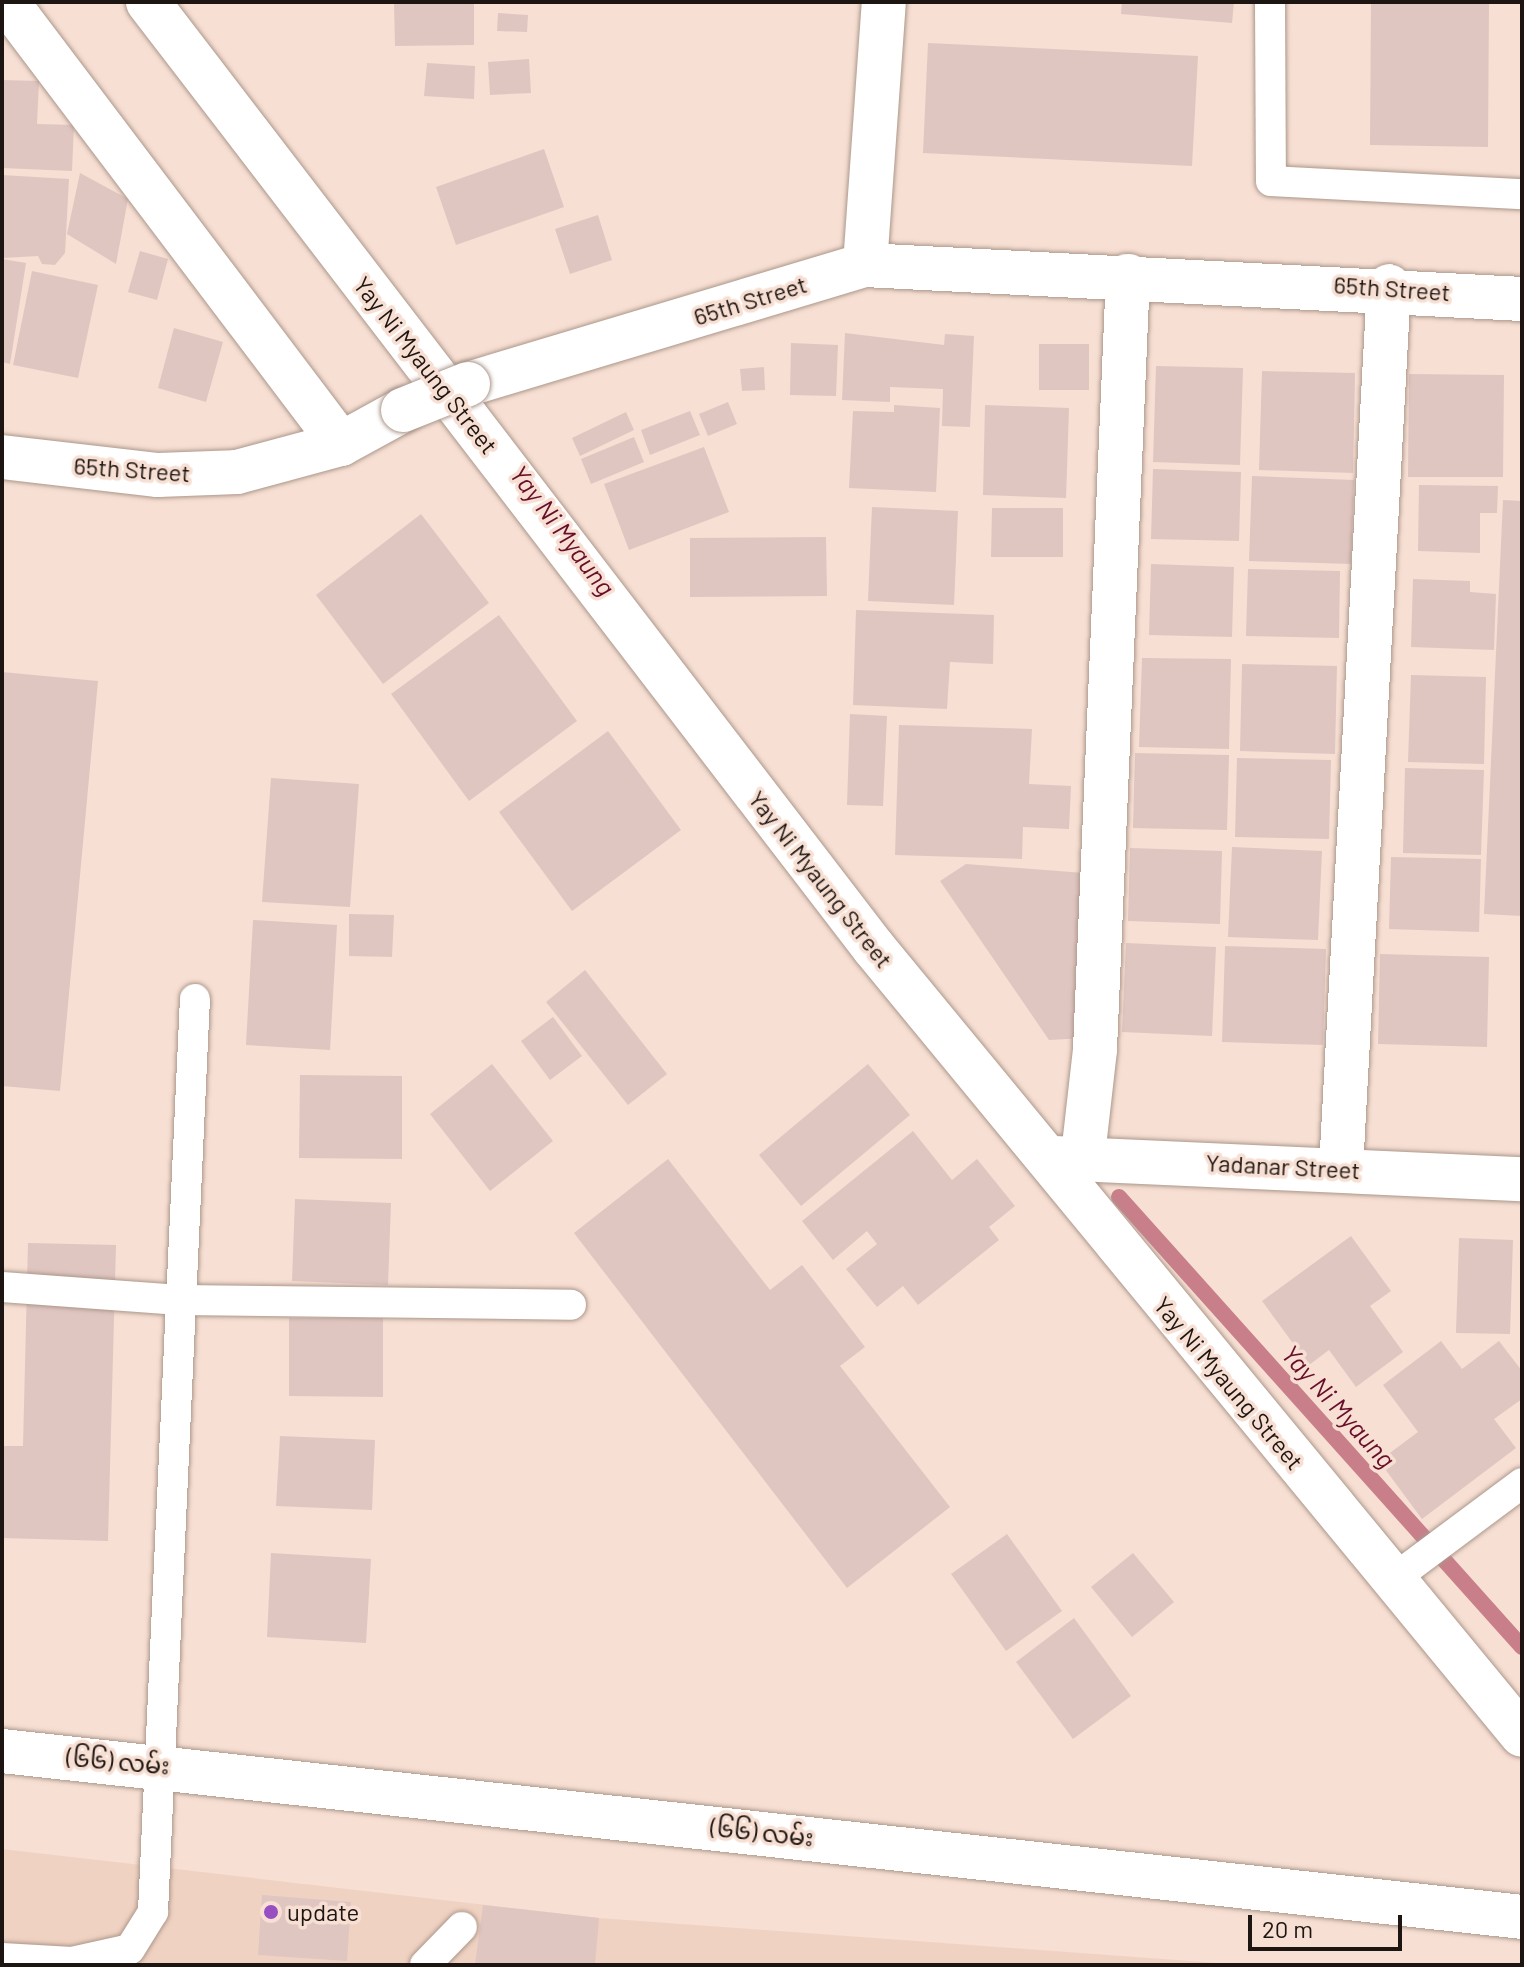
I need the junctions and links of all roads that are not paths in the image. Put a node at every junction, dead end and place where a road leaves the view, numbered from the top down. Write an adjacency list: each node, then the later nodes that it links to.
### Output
1 (7, 2): 10 (street)
2 (148, 2): 13 (street, Yay Ni Myaung Street)
3 (884, 2): 6 (street)
4 (1270, 2): 5 (lane)
5 (1522, 194)
6 (865, 265): 7 (street, 65th Street); 10 (street, 65th Street, bridge)
7 (1128, 276): 8 (street, 65th Street); 13 (street)
8 (1389, 286): 9 (street, 65th Street); 14 (street)
9 (1522, 299)
10 (341, 444): 11 (street, 65th Street)
11 (2, 457)
12 (195, 999): 17 (lane)
13 (1064, 1157): 14 (street, Yadanar Street); 20 (street, Yay Ni Myaung Street)
14 (1341, 1169): 15 (street, Yadanar Street)
15 (1522, 1179)
16 (2, 1287): 17 (lane)
17 (180, 1300): 18 (lane); 23 (lane)
18 (571, 1305)
19 (1522, 1483): 20 (lane)
20 (1392, 1580): 21 (street, Yay Ni Myaung Street)
21 (1522, 1735)
22 (2, 1751): 23 (street, (၆၆) လမ်း)
23 (158, 1765): 24 (street, (၆၆) လမ်း); 26 (lane)
24 (1522, 1917)
25 (462, 1927): 27 (lane)
26 (2, 1958)
27 (425, 1965)

